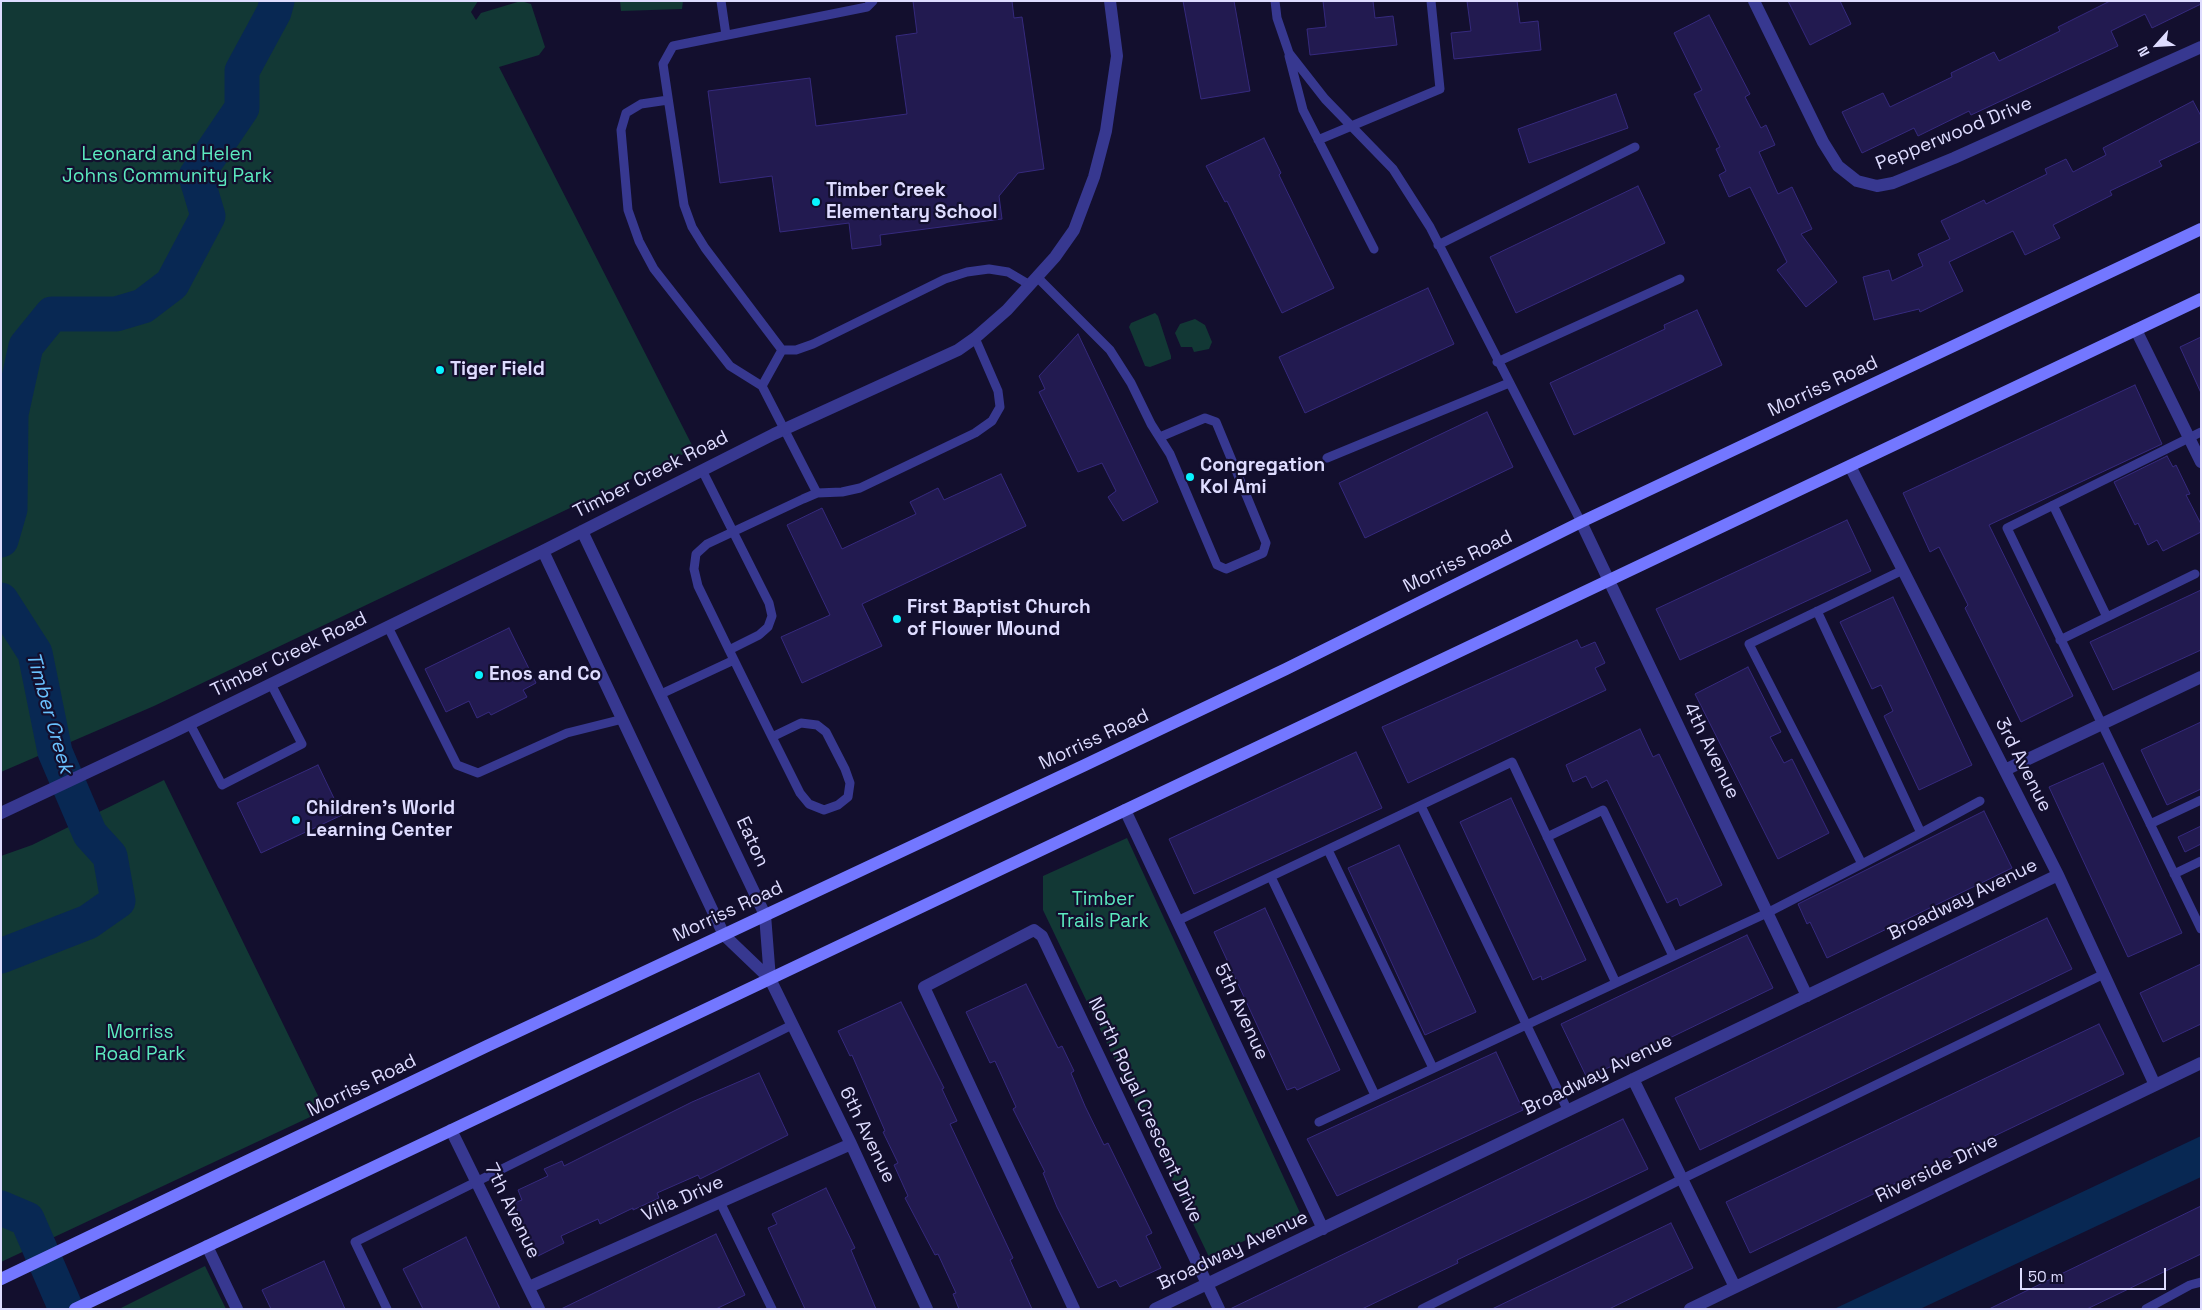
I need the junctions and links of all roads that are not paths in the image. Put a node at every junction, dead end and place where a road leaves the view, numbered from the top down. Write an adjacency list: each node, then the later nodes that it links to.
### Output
1 (721, 1): 7 (lane)
2 (873, 1): 7 (lane)
3 (1110, 1): 18 (street, Timber Creek Road)
4 (1275, 1): 9 (lane)
5 (1430, 1): 11 (lane)
6 (1754, 1): 8 (street, Pepperwood Drive)
7 (726, 35): 10 (lane)
8 (2201, 47)
9 (1289, 53): 11 (lane); 12 (lane)
10 (668, 100): 22 (lane); 25 (lane)
11 (1352, 127): 12 (lane); 15 (lane)
12 (1318, 140): 16 (lane)
13 (1635, 148): 15 (lane)
14 (2201, 229): 35 (main road, Morriss Road)
15 (1438, 245): 23 (lane)
16 (1374, 250)
17 (1680, 279): 23 (lane)
18 (1033, 281): 21 (street, Timber Creek Road); 22 (lane); 28 (lane)
19 (2201, 299): 20 (main road)
20 (2136, 330): 27 (street); 31 (main road)
21 (974, 338): 26 (street, Timber Creek Road); 33 (lane)
22 (782, 350): 25 (lane)
23 (1498, 362): 24 (lane)
24 (1509, 383): 29 (lane); 35 (lane)
25 (762, 386): 26 (lane)
26 (786, 429): 32 (street, Timber Creek Road); 33 (lane)
27 (2195, 435): 30 (street); 34 (lane)
28 (1160, 437): 28 (lane)
29 (1326, 458)
30 (2201, 462)
31 (1850, 466): 39 (street, 3rd Avenue); 41 (main road)
32 (702, 470): 36 (street, Timber Creek Road); 37 (lane)
33 (818, 493): 37 (lane)
34 (2053, 505): 43 (lane); 45 (lane)
35 (1581, 522): 41 (street, 4th Avenue); 71 (main road, Morriss Road)
36 (582, 531): 38 (street, Timber Creek Road); 50 (street, Eaton)
37 (733, 532): 46 (lane); 46 (lane)
38 (544, 551): 44 (street, Timber Creek Road); 51 (street)
39 (1903, 570): 42 (lane); 55 (street, 3rd Avenue)
40 (2195, 574): 43 (lane)
41 (1609, 580): 59 (main road); 70 (street, 4th Avenue)
42 (1817, 611): 62 (lane); 66 (lane)
43 (2107, 617): 45 (lane)
44 (388, 627): 49 (street, Timber Creek Road); 51 (lane)
45 (2060, 640): 53 (lane)
46 (729, 650): 47 (lane)
47 (734, 660): 50 (lane); 54 (lane)
48 (2201, 676): 53 (street)
49 (272, 684): 52 (street, Timber Creek Road); 52 (lane)
50 (661, 694): 71 (street, Eaton)
51 (623, 719): 74 (street)
52 (190, 724): 60 (street, Timber Creek Road)
53 (2101, 724): 55 (street); 61 (lane)
54 (772, 737): 54 (lane)
55 (2005, 770): 68 (street, 3rd Avenue)
56 (2201, 800): 61 (lane)
57 (1980, 801): 62 (lane)
58 (1420, 806): 63 (lane); 64 (lane); 81 (lane)
59 (1125, 810): 72 (street, 5th Avenue); 77 (main road)
60 (1, 813)
61 (2150, 824): 67 (lane)
62 (1921, 832): 66 (lane)
63 (1547, 837): 75 (lane); 78 (lane)
64 (1328, 850): 69 (lane); 83 (lane)
65 (2201, 861): 67 (lane)
66 (1862, 864): 70 (lane)
67 (2174, 874): 73 (lane)
68 (2058, 875): 76 (street, 3rd Avenue); 79 (street, Broadway Avenue)
69 (1270, 877): 72 (lane); 86 (lane)
70 (1767, 913): 75 (lane); 79 (street, 4th Avenue)
71 (765, 915): 74 (main road, Morriss Road); 77 (street, Eaton)
72 (1177, 921): 94 (street, 5th Avenue)
73 (2201, 929)
74 (724, 935): 77 (street); 96 (main road, Morriss Road)
75 (1673, 956): 78 (lane)
76 (2104, 974): 85 (street, 3rd Avenue); 91 (lane)
77 (770, 979): 80 (street, 6th Avenue); 89 (main road)
78 (1616, 982): 81 (lane)
79 (1807, 996): 84 (street, Broadway Avenue)
80 (792, 1025): 90 (street, 6th Avenue); 92 (lane)
81 (1525, 1025): 83 (lane); 87 (lane)
82 (2201, 1063): 85 (street, Riverside Drive)
83 (1433, 1068): 86 (lane)
84 (1633, 1079): 87 (street, Broadway Avenue); 91 (street)
85 (2155, 1084): 100 (street, Riverside Drive)
86 (1375, 1095): 88 (lane)
87 (1568, 1111): 94 (street, Broadway Avenue)
88 (1319, 1122)
89 (451, 1130): 92 (street, 7th Avenue); 95 (main road)
90 (851, 1144): 93 (street, Villa Drive); 106 (street, 6th Avenue)
91 (1682, 1178): 100 (street); 110 (lane)
92 (476, 1181): 99 (street, 7th Avenue); 104 (lane)
93 (720, 1202): 99 (street, Villa Drive); 101 (lane)
94 (1323, 1229): 98 (street, Broadway Avenue)
95 (207, 1246): 102 (main road); 103 (street)
96 (1, 1279)
97 (2201, 1282): 112 (lane)
98 (1207, 1284): 107 (street, North Royal Crescent Drive); 108 (street, Broadway Avenue); 109 (street, North Royal Crescent Drive)
99 (529, 1287): 105 (street, 7th Avenue)
100 (1735, 1287): 111 (street, Riverside Drive)
101 (770, 1308)
102 (76, 1309)
103 (237, 1309)
104 (387, 1309)
105 (539, 1309)
106 (927, 1309)
107 (1074, 1309)
108 (1155, 1309)
109 (1219, 1309)
110 (1422, 1309)
111 (1690, 1309)
112 (2146, 1309)

